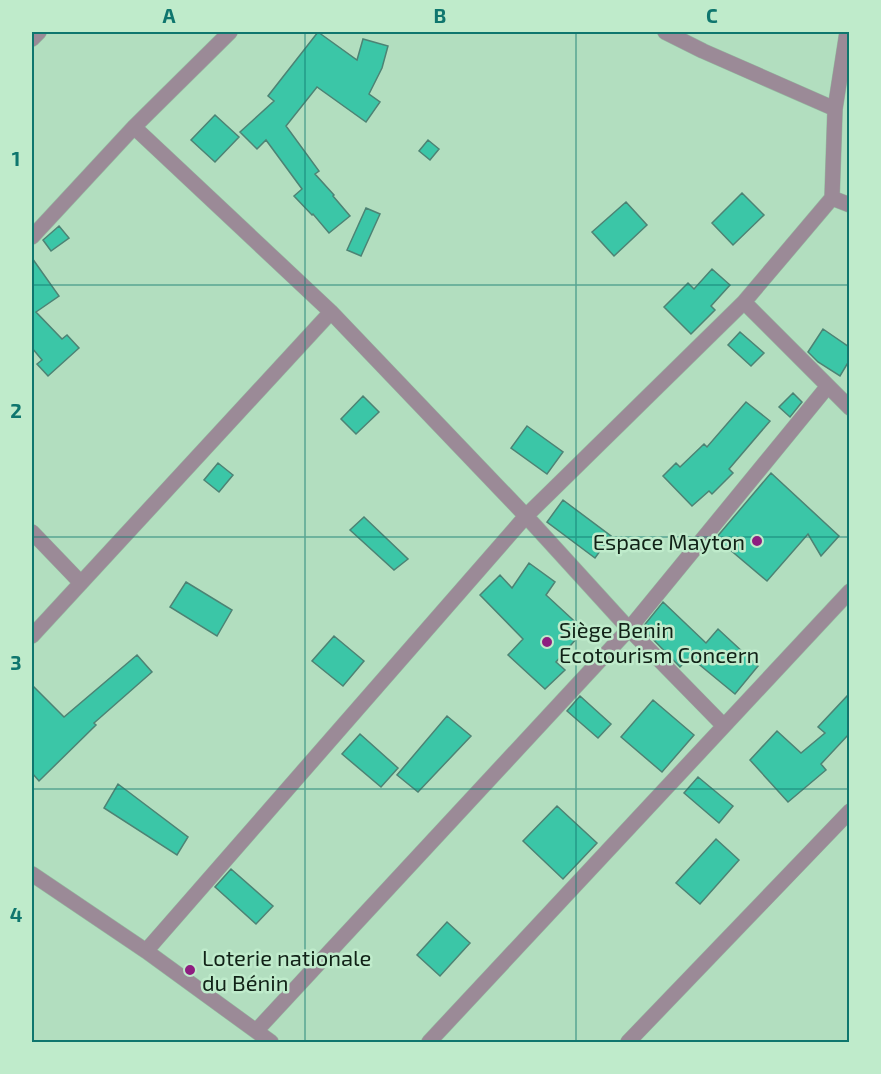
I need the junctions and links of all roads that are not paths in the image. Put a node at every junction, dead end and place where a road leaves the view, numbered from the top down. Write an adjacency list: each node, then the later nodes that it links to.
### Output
1 (39, 32): 5 (street)
2 (230, 32): 7 (street)
3 (665, 32): 6 (street)
4 (847, 32): 6 (street)
5 (32, 39)
6 (835, 109): 8 (street)
7 (134, 127): 10 (street); 12 (street)
8 (832, 198): 9 (street); 11 (street)
9 (849, 205)
10 (32, 237)
11 (744, 302): 13 (street); 15 (street)
12 (331, 312): 15 (street); 17 (street)
13 (828, 386): 14 (street); 19 (street)
14 (849, 408)
15 (526, 516): 19 (street); 24 (street)
16 (32, 532): 17 (street)
17 (81, 583): 20 (street)
18 (848, 596): 21 (street)
19 (629, 629): 21 (street); 25 (street)
20 (32, 636)
21 (723, 725): 27 (street)
22 (849, 811): 28 (street)
23 (32, 874): 24 (street)
24 (146, 951): 25 (street)
25 (256, 1031): 26 (street)
26 (271, 1042)
27 (429, 1042)
28 (628, 1042)

